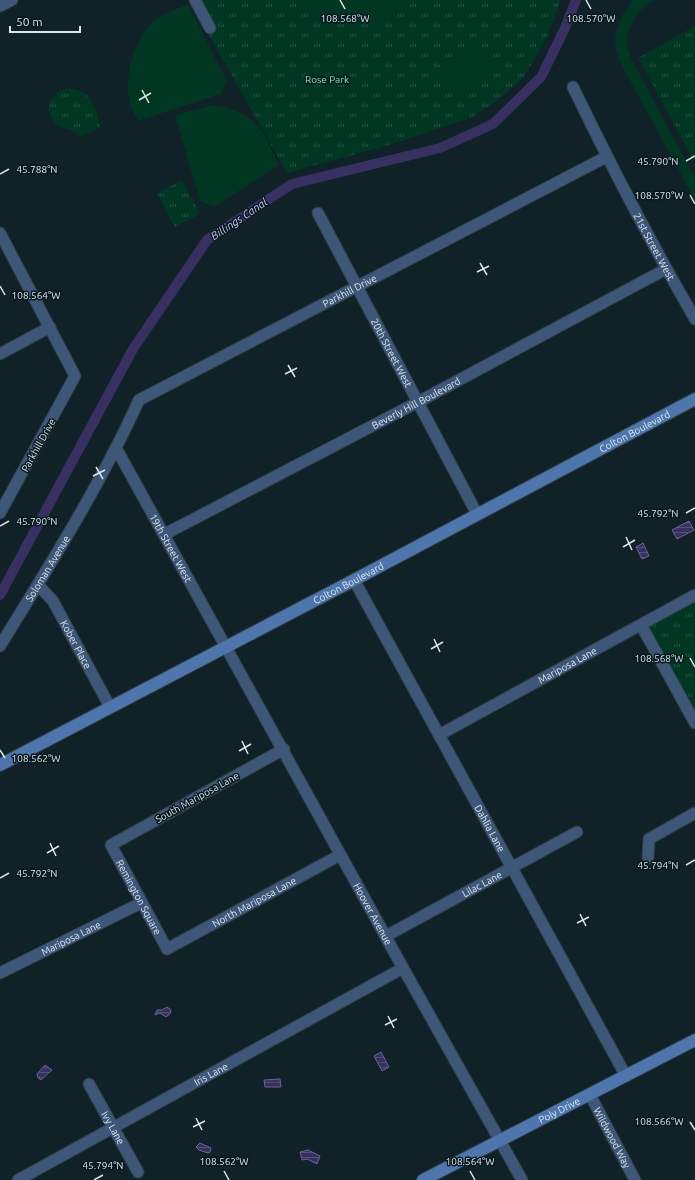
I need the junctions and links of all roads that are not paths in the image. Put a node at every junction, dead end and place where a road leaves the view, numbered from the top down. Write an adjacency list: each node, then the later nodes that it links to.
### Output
1 (12, 0): 3 (street)
2 (195, 0): 4 (street)
3 (0, 6)
4 (210, 28)
5 (573, 87): 6 (street, 21st Street West)
6 (606, 157): 9 (street, 21st Street West); 10 (street, Parkhill Drive)
7 (318, 213): 10 (street, 20th Street West)
8 (0, 232): 12 (street)
9 (666, 269): 11 (street, 21st Street West); 15 (street, Beverly Hill Boulevard)
10 (358, 287): 15 (street, 20th Street West); 16 (street, Parkhill Drive)
11 (695, 319)
12 (50, 327): 13 (street); 17 (street, Parkhill Drive)
13 (0, 354)
14 (695, 400): 18 (street, Colton Boulevard)
15 (418, 402): 18 (street, 20th Street West); 19 (street, Beverly Hill Boulevard)
16 (116, 448): 19 (street, 19th Street West); 21 (street, Soloman Avenue)
17 (0, 513)
18 (477, 514): 20 (street, Colton Boulevard)
19 (165, 534): 25 (street, 19th Street West)
20 (354, 580): 25 (street, Colton Boulevard); 28 (street, Dahlia Lane)
21 (38, 585): 24 (street, Soloman Avenue); 26 (street, Kober Place)
22 (695, 595): 23 (street, Mariposa Lane)
23 (641, 626): 27 (street); 28 (street, Mariposa Lane)
24 (0, 646)
25 (226, 647): 26 (street, Colton Boulevard); 29 (street, Hoover Avenue)
26 (110, 707): 30 (street, Colton Boulevard)
27 (695, 723)
28 (439, 735): 36 (street, Dahlia Lane)
29 (284, 749): 33 (street, South Mariposa Lane); 34 (street, Hoover Avenue)
30 (0, 765)
31 (695, 813): 35 (street)
32 (577, 832): 36 (street, Lilac Lane)
33 (111, 845): 37 (street, Remington Square)
34 (340, 855): 38 (street, Hoover Avenue); 39 (street, North Mariposa Lane)
35 (648, 858)
36 (512, 868): 38 (street, Lilac Lane); 43 (street, Dahlia Lane)
37 (141, 902): 39 (street, Remington Square); 41 (street, Mariposa Lane)
38 (386, 936): 40 (street, Hoover Avenue)
39 (167, 949)
40 (403, 968): 46 (street, Iris Lane); 47 (street, Hoover Avenue)
41 (0, 973)
42 (694, 1043): 43 (street, Poly Drive)
43 (626, 1076): 45 (street, Poly Drive)
44 (89, 1084): 46 (street, Ivy Lane)
45 (590, 1095): 47 (street, Poly Drive); 52 (street, Wildwood Way)
46 (114, 1128): 48 (street, Ivy Lane); 49 (street, Iris Lane)
47 (500, 1140): 50 (street, Poly Drive); 51 (street, Hoover Avenue)
48 (138, 1172)
49 (18, 1180)
50 (423, 1180)
51 (522, 1180)
52 (635, 1180)

